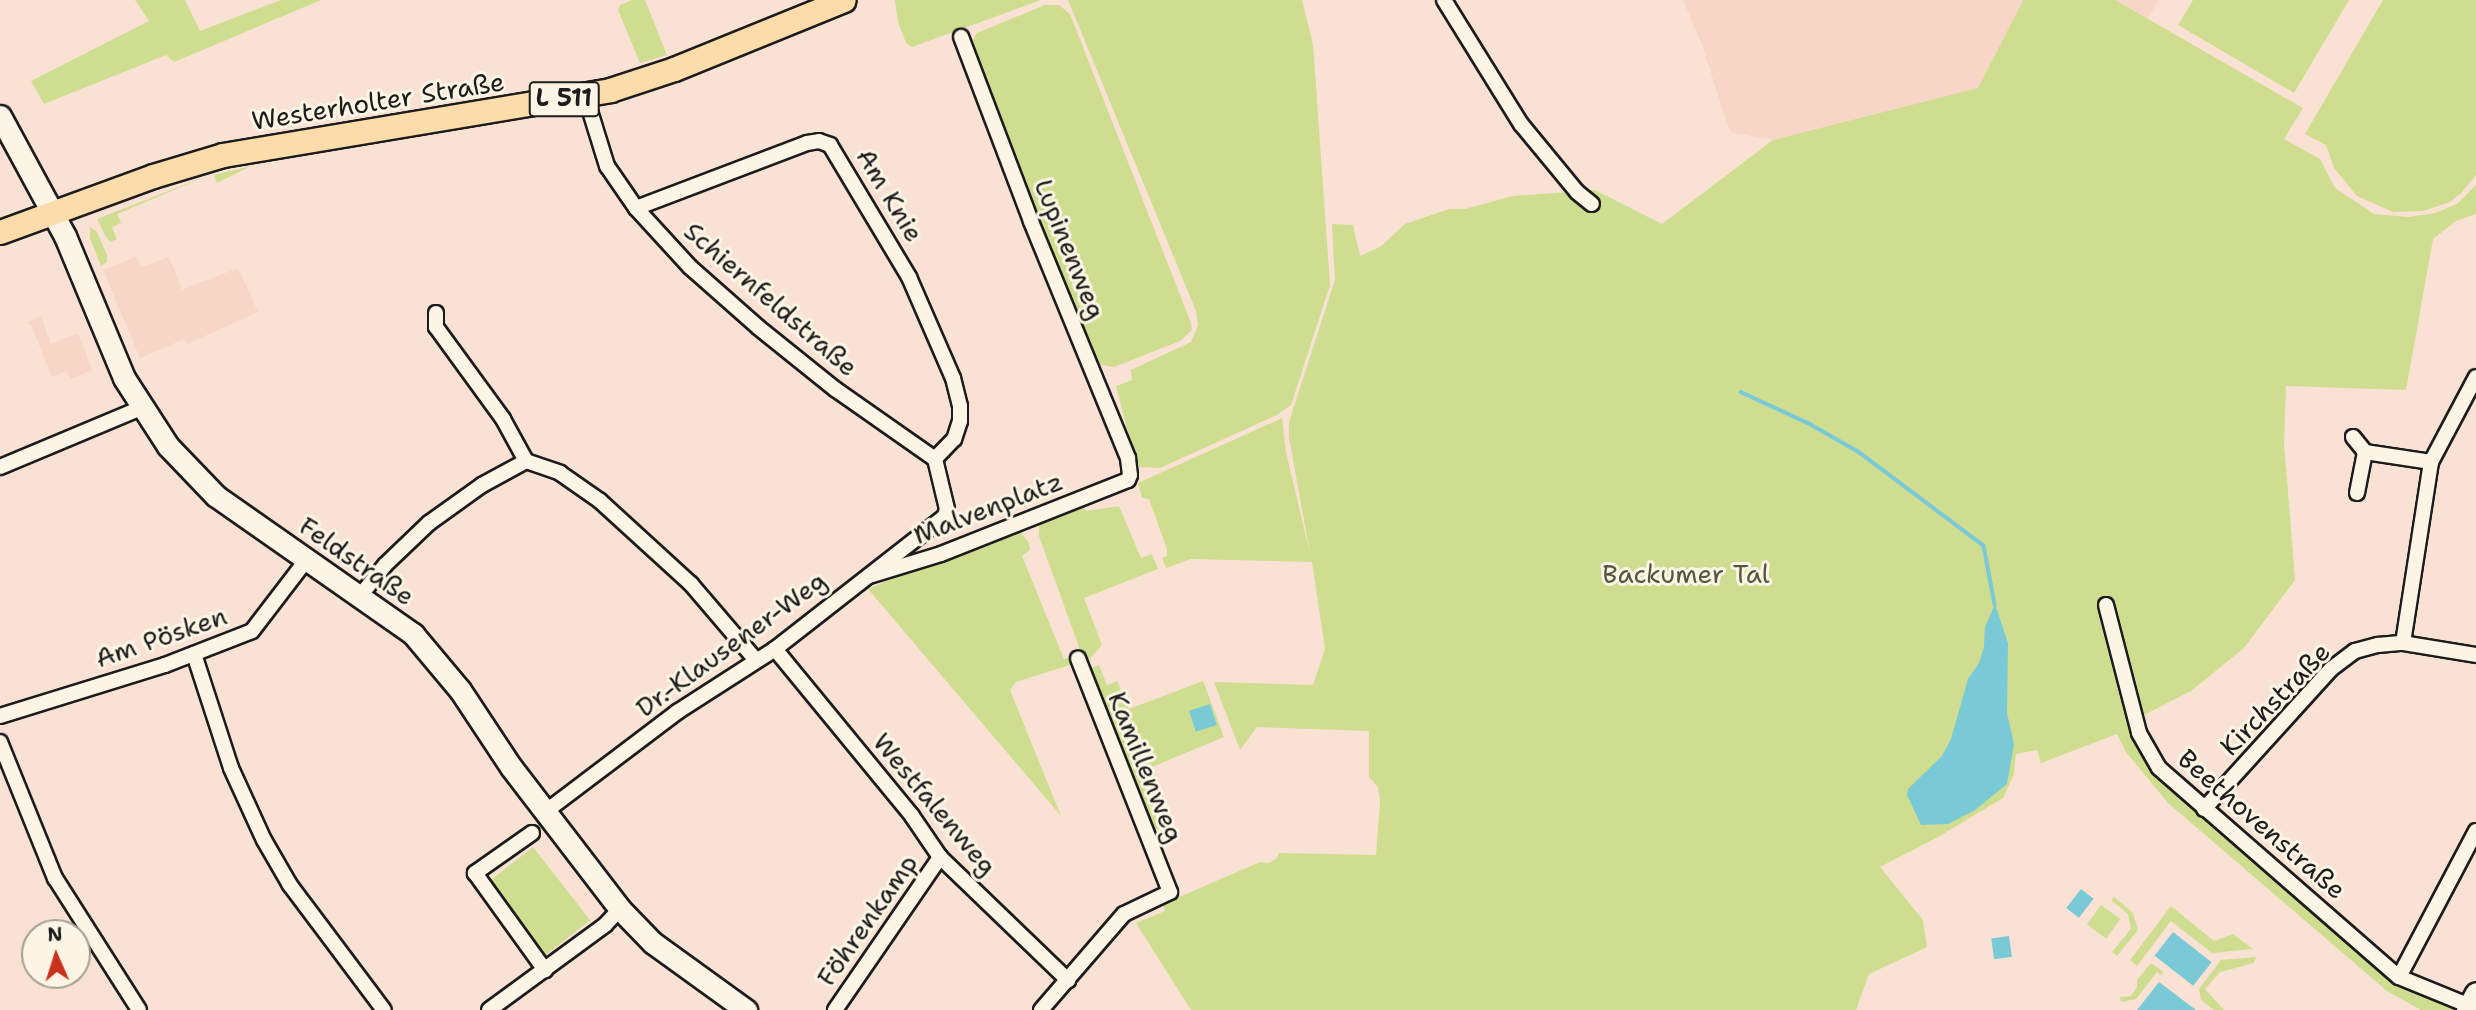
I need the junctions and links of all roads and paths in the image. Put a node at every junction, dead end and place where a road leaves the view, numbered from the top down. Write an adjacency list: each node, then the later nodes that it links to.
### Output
1 (844, 0): 4 (main road, Westerholter Straße / L 511)
2 (1444, 0): 6 (street)
3 (961, 37): 19 (street, Lupinenweg)
4 (585, 95): 7 (street, Schiernfeldstraße); 8 (main road, Westerholter Straße / L 511)
5 (0, 116): 8 (main road, Feldstraße)
6 (1592, 204)
7 (636, 208): 15 (street, Schiernfeldstraße); 15 (street, Am Knie)
8 (53, 211): 9 (main road, Westerholter Straße / L 511); 12 (main road, Feldstraße)
9 (0, 232)
10 (436, 313): 16 (street)
11 (2476, 377): 17 (street)
12 (141, 408): 18 (street); 21 (main road, Feldstraße)
13 (2353, 437): 14 (street)
14 (2365, 452): 17 (street); 20 (street)
15 (935, 459): 22 (street, Dr.-Klausener-Weg)
16 (526, 461): 23 (street); 30 (street)
17 (2431, 462): 25 (street)
18 (0, 467)
19 (1128, 480): 22 (street, Malvenplatz)
20 (2357, 493)
21 (307, 559): 23 (main road, Feldstraße); 27 (street, Am Pösken)
22 (864, 577): 26 (street, Dr.-Klausener-Weg)
23 (360, 596): 34 (main road, Feldstraße)
24 (2106, 605): 33 (street, Beethovenstraße)
25 (2403, 643): 28 (street, Kirchstraße); 33 (street, Kirchstraße)
26 (775, 649): 30 (street, Dr.-Klausener-Weg); 37 (street, Westfalenweg)
27 (194, 654): 31 (street, Am Pösken); 44 (street)
28 (2476, 655)
29 (1078, 659): 41 (street, Kamillenweg)
30 (756, 660): 34 (street, Dr.-Klausener-Weg)
31 (0, 716)
32 (0, 742): 43 (street)
33 (2204, 809): 40 (street, Beethovenstraße)
34 (545, 812): 38 (main road, Feldstraße)
35 (2476, 831): 40 (street)
36 (532, 834): 39 (street)
37 (940, 857): 41 (street, Westfalenweg); 47 (street, Föhrenkamp)
38 (620, 909): 39 (street); 46 (main road, Feldstraße)
39 (545, 970): 45 (street)
40 (2399, 977): 42 (street, Beethovenstraße)
41 (1068, 980): 48 (street)
42 (2472, 1005)
43 (139, 1010)
44 (384, 1010)
45 (489, 1010)
46 (746, 1010)
47 (835, 1010)
48 (1041, 1010)

